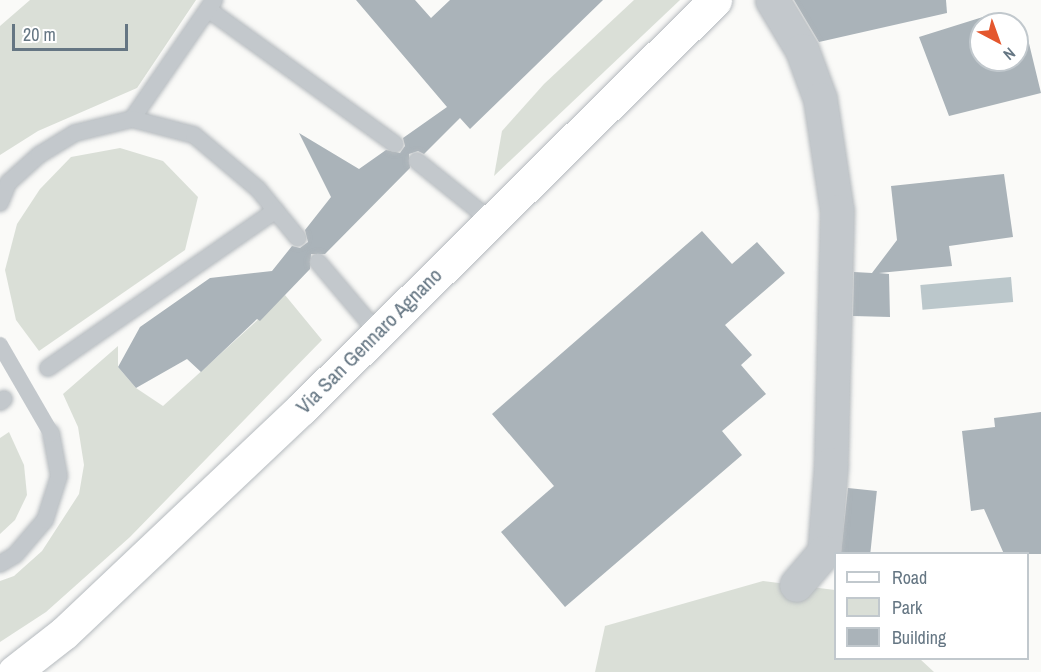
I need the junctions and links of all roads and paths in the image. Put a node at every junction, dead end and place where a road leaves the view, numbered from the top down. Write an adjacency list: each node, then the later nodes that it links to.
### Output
1 (715, 0): 9 (main road, Via San Gennaro Agnano)
2 (772, 0): 16 (street)
3 (211, 5): 4 (lane); 5 (lane)
4 (132, 119): 7 (lane); 8 (lane)
5 (395, 144)
6 (417, 161): 9 (lane)
7 (0, 203)
8 (276, 210): 10 (lane); 14 (lane)
9 (490, 220): 12 (main road, Via San Gennaro Agnano)
10 (298, 238)
11 (318, 262): 12 (lane)
12 (378, 333): 17 (main road, Via San Gennaro Agnano)
13 (0, 345): 15 (lane, bridge)
14 (48, 368)
15 (0, 564)
16 (796, 585)
17 (14, 672)

